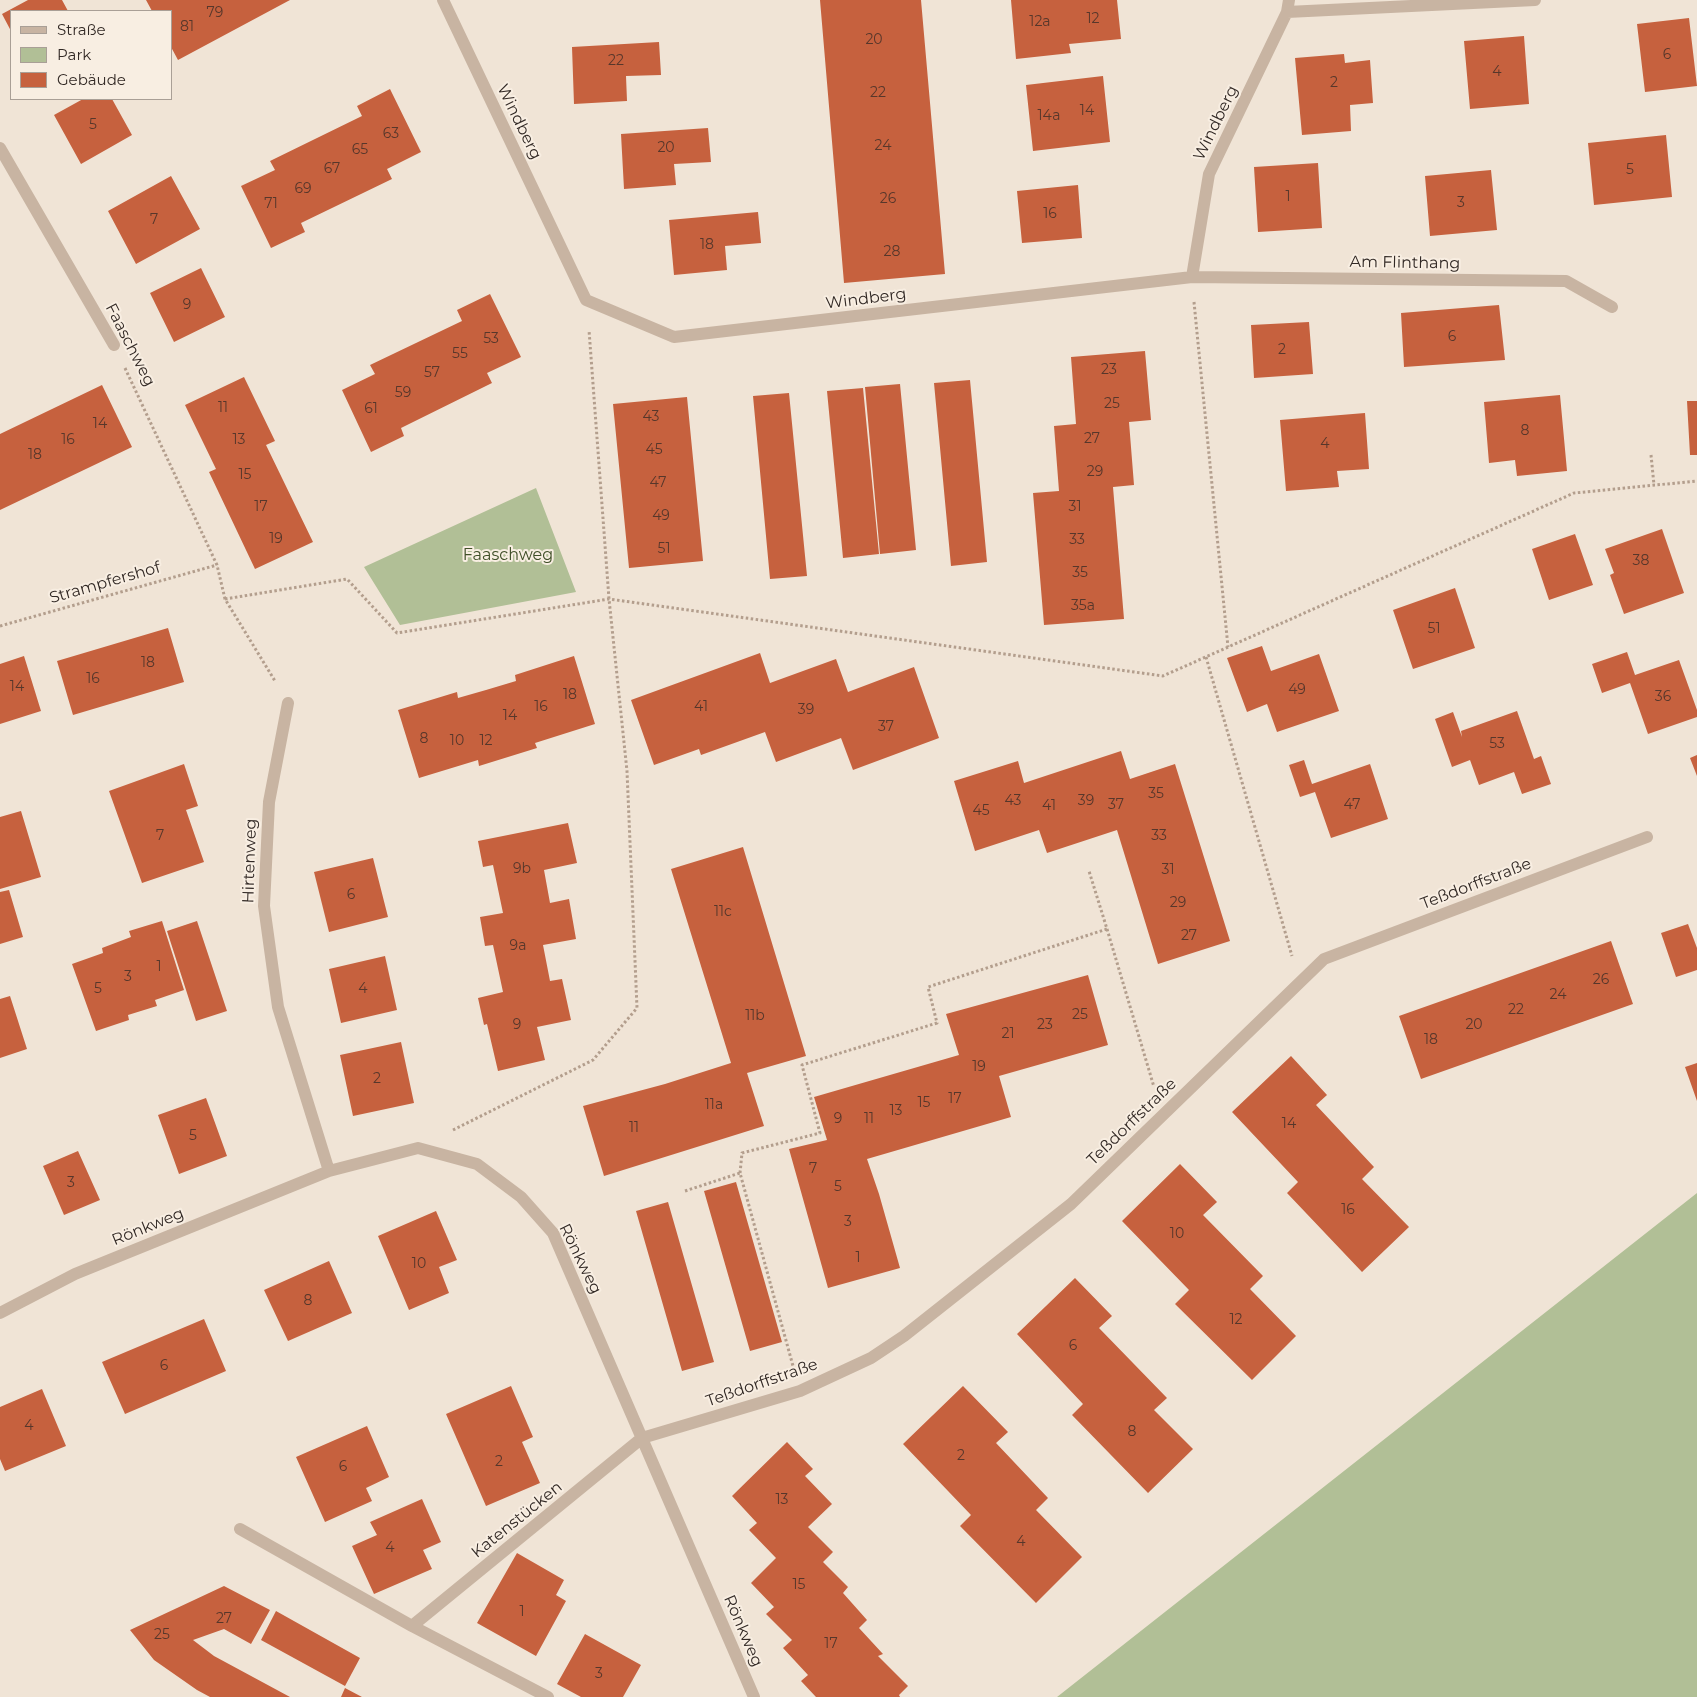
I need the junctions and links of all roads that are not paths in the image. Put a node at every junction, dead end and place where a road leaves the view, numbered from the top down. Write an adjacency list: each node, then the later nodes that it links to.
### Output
1 (443, 0): 5 (street, Windberg)
2 (1535, 0): 3 (street)
3 (1288, 6): 5 (street, Windberg)
4 (0, 148): 7 (street, Faaschweg)
5 (1192, 278): 6 (street, Am Flinthang)
6 (1612, 307)
7 (114, 344)
8 (288, 703): 10 (street, Hirtenweg)
9 (1647, 837): 12 (street, Teßdorffstraße)
10 (329, 1171): 11 (street, Rönkweg); 12 (street, Rönkweg)
11 (0, 1313)
12 (642, 1438): 14 (street, Katenstücken); 16 (street, Rönkweg)
13 (240, 1529): 14 (street)
14 (412, 1626): 15 (street)
15 (548, 1697)
16 (754, 1697)

